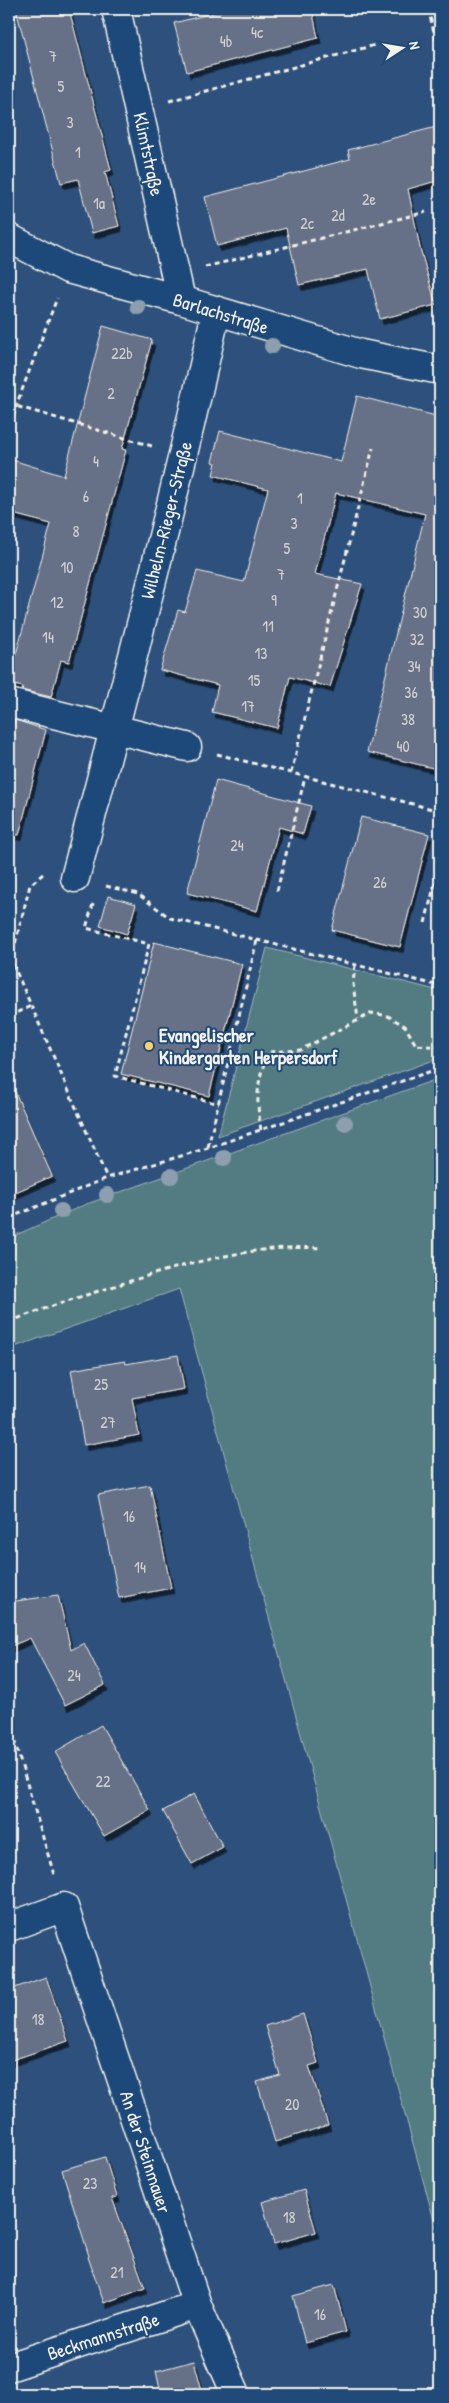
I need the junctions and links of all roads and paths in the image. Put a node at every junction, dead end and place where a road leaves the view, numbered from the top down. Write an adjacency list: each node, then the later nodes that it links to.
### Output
1 (116, 9): 5 (street, Klimtstraße)
2 (428, 9): 4 (path)
3 (375, 45): 5 (path)
4 (440, 55)
5 (139, 109): 9 (street, Klimtstraße)
6 (426, 212): 9 (path)
7 (9, 238): 8 (street, Barlachstraße)
8 (68, 269): 9 (street, Barlachstraße); 13 (path)
9 (178, 287): 10 (street, Barlachstraße)
10 (216, 312): 11 (street, Barlachstraße); 16 (street, Wilhelm-Rieger-Straße)
11 (440, 370)
12 (9, 404): 13 (path)
13 (16, 406): 14 (path); 16 (path)
14 (9, 434)
15 (373, 448): 20 (path)
16 (182, 455): 18 (street, Wilhelm-Rieger-Straße)
17 (9, 703): 18 (street)
18 (115, 729): 19 (street); 24 (street, Wilhelm-Rieger-Straße)
19 (187, 747): 20 (path)
20 (292, 774): 21 (path)
21 (304, 777): 22 (path); 25 (path)
22 (440, 811)
23 (440, 863): 26 (path)
24 (86, 881): 27 (path); 30 (path); 35 (path)
25 (277, 891)
26 (425, 923)
27 (257, 940): 28 (path); 35 (path)
28 (355, 965): 29 (path); 32 (path)
29 (440, 986)
30 (31, 1006): 31 (path); 38 (path)
31 (9, 1016)
32 (358, 1019): 33 (path); 36 (path)
33 (440, 1048)
34 (440, 1068): 36 (path)
35 (219, 1104): 37 (path)
36 (261, 1130): 37 (path)
37 (208, 1148): 38 (path)
38 (107, 1178): 39 (path)
39 (9, 1218)
40 (322, 1248): 41 (path)
41 (9, 1322)
42 (9, 1723): 43 (path)
43 (64, 1908): 44 (street); 45 (street, An der Steinmauer)
44 (9, 1927)
45 (197, 2305): 46 (street, Beckmannstraße); 47 (street, An der Steinmauer)
46 (9, 2367)
47 (236, 2394)

